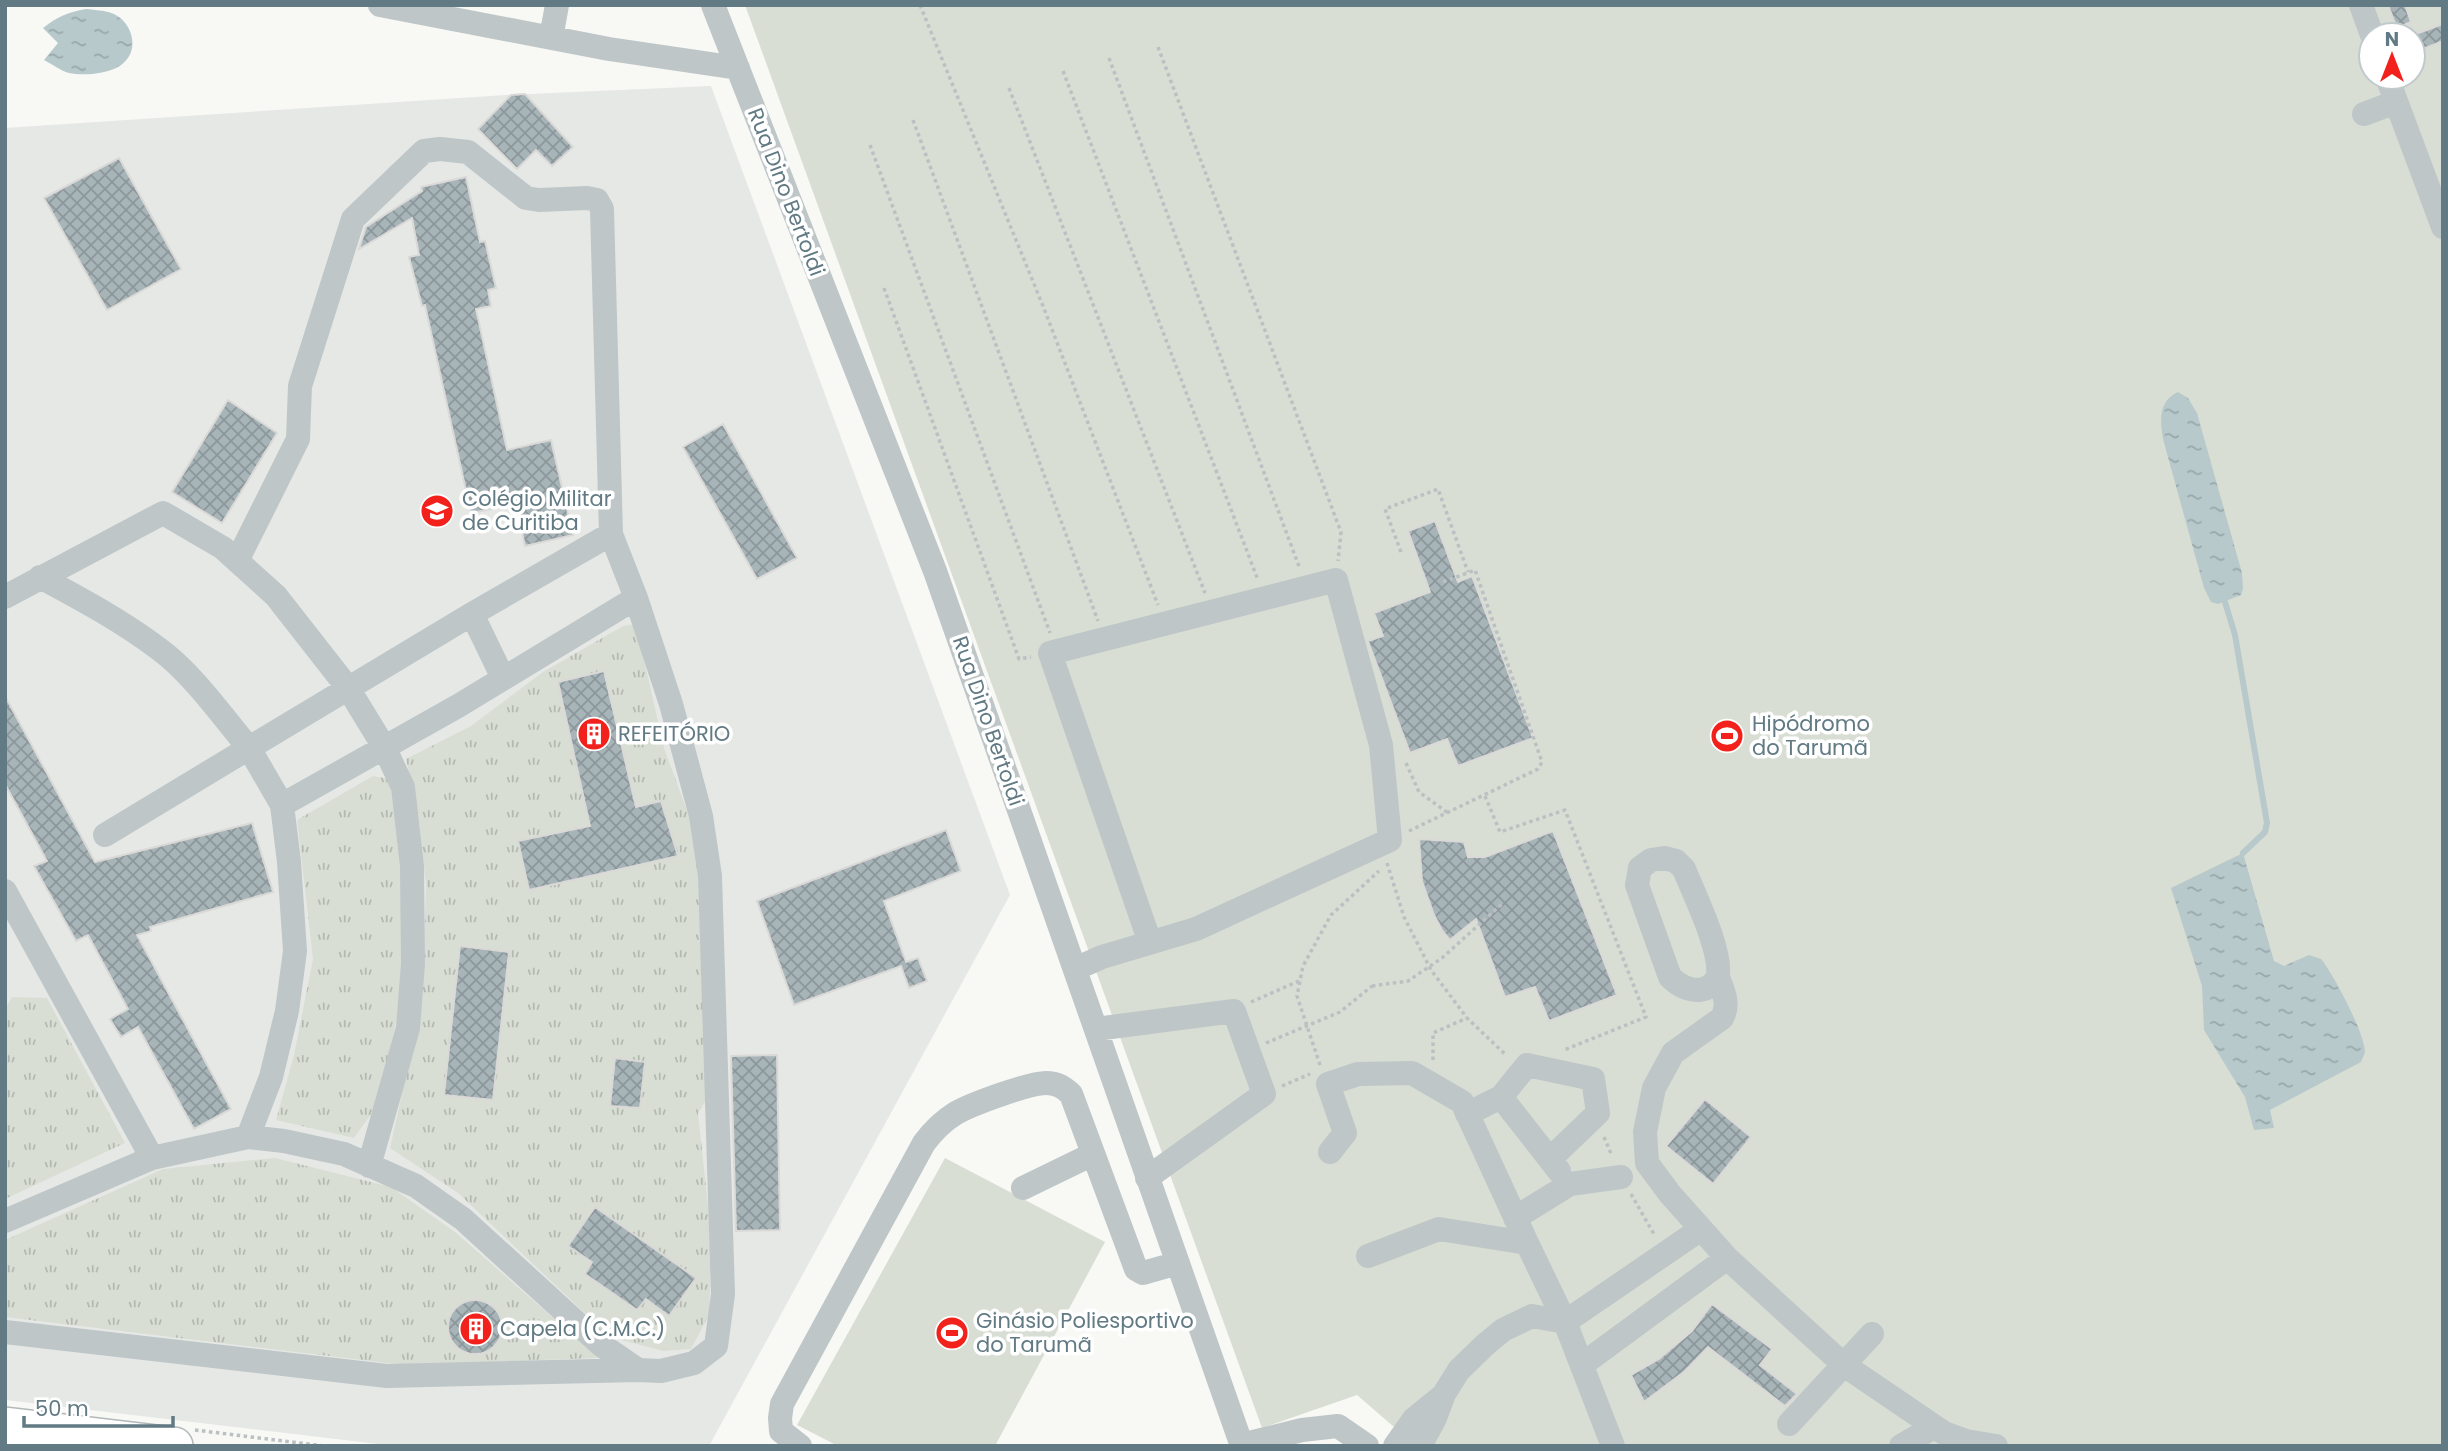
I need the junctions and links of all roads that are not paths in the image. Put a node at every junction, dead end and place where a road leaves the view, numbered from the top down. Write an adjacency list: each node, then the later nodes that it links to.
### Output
1 (380, 5): 4 (street)
2 (557, 5): 4 (street)
3 (713, 5): 5 (street, Rua Dino Bertoldi)
4 (551, 38): 5 (street)
5 (738, 68): 25 (street, Rua Dino Bertoldi)
6 (2392, 91): 7 (street)
7 (2396, 102): 8 (street); 9 (street)
8 (2364, 114)
9 (2437, 196): 10 (street)
10 (2443, 226)
11 (611, 534): 12 (street); 15 (street); 16 (street)
12 (237, 561): 13 (street); 18 (street)
13 (40, 577): 14 (street); 20 (street)
14 (5, 597)
15 (636, 598): 17 (street); 54 (street)
16 (472, 614): 17 (street); 18 (street)
17 (503, 678): 19 (street)
18 (348, 688): 19 (street); 20 (street)
19 (384, 747): 21 (street); 35 (street)
20 (249, 748): 21 (street); 22 (street)
21 (282, 805): 30 (street)
22 (105, 835)
23 (5, 891): 33 (street)
24 (1148, 936): 24 (street); 25 (street)
25 (1075, 968): 27 (street, Rua Dino Bertoldi)
26 (1718, 977): 26 (street); 42 (street)
27 (1096, 1029): 37 (street, Rua Dino Bertoldi); 37 (street)
28 (1501, 1097): 29 (street); 34 (street); 34 (street)
29 (1467, 1114): 31 (street); 40 (street)
30 (248, 1137): 33 (street); 35 (street)
31 (1330, 1152)
32 (1093, 1154): 39 (street); 46 (street); 61 (street)
33 (152, 1158): 41 (street)
34 (1550, 1159): 38 (street)
35 (369, 1166): 54 (street)
36 (1621, 1177): 38 (street)
37 (1147, 1178): 46 (street, Rua Dino Bertoldi)
38 (1570, 1184): 40 (street)
39 (1023, 1188)
40 (1515, 1218): 43 (street)
41 (5, 1222)
42 (1701, 1229): 45 (street); 49 (street)
43 (1527, 1243): 44 (street); 47 (street)
44 (1368, 1256)
45 (1727, 1258): 52 (street); 53 (street)
46 (1178, 1263): 59 (street, Rua Dino Bertoldi)
47 (1543, 1278): 48 (street); 49 (street)
48 (1532, 1316): 49 (street); 55 (street)
49 (1565, 1322): 52 (street)
50 (5, 1332): 54 (street)
51 (1872, 1334): 53 (street)
52 (1583, 1364): 65 (street)
53 (1844, 1366): 56 (street); 58 (street)
54 (638, 1370)
55 (1444, 1394): 63 (street); 64 (street)
56 (1789, 1424)
57 (5, 1426): 60 (highway)
58 (1934, 1427): 66 (street); 67 (street)
59 (1242, 1445): 62 (street)
60 (174, 1446)
61 (800, 1446)
62 (1367, 1446)
63 (1395, 1446)
64 (1420, 1446)
65 (1613, 1446)
66 (1901, 1446)
67 (1996, 1446)

